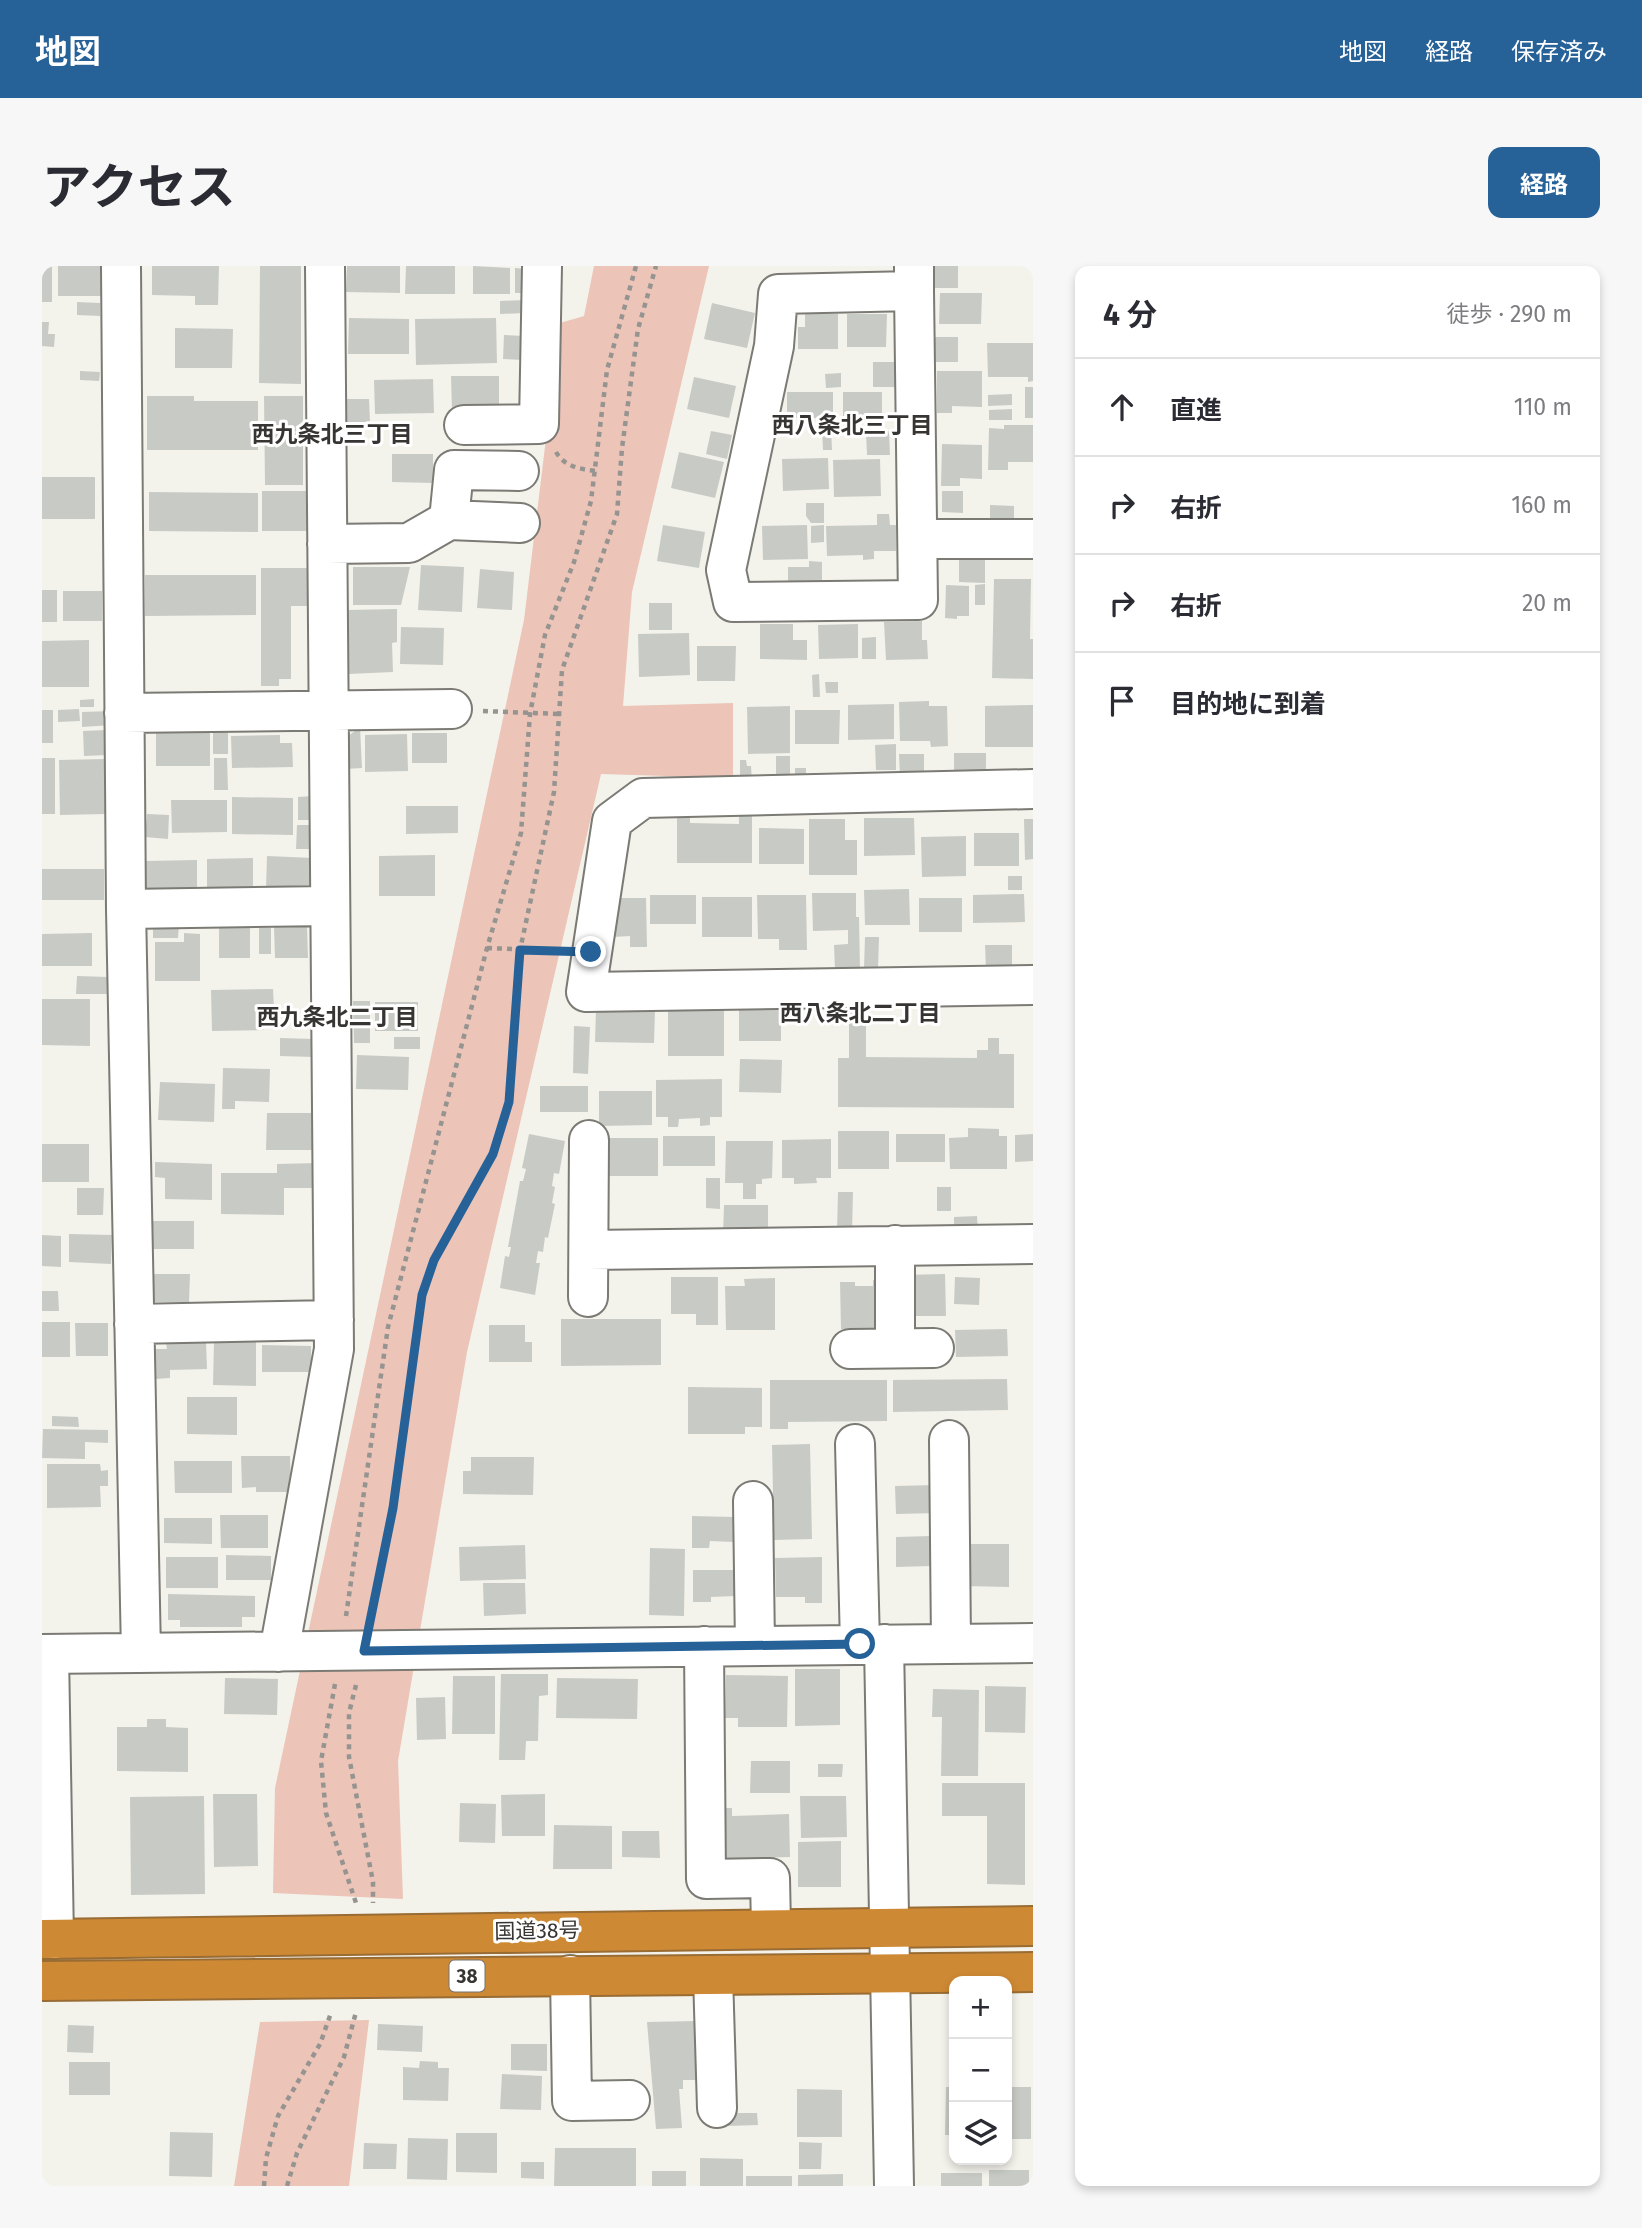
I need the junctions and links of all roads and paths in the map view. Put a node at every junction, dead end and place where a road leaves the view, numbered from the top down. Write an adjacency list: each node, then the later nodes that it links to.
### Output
1 (121, 266): 18 (street)
2 (326, 266): 15 (street)
3 (542, 266): 7 (street)
4 (636, 266): 10 (path)
5 (656, 266): 20 (path)
6 (914, 279): 13 (street); 13 (street)
7 (539, 424): 8 (street); 10 (path)
8 (464, 425)
9 (519, 471): 11 (street)
10 (595, 471): 19 (path)
11 (449, 520): 12 (street); 15 (street)
12 (520, 523)
13 (918, 539): 14 (street)
14 (1033, 539)
15 (327, 544): 16 (street)
16 (328, 709): 17 (street); 18 (street); 22 (street)
17 (452, 709): 19 (path)
18 (124, 713): 23 (street)
19 (530, 714): 20 (path); 24 (path)
20 (559, 714): 25 (path)
21 (1033, 789): 26 (street)
22 (330, 906): 23 (street); 33 (street)
23 (126, 909): 34 (street)
24 (487, 948): 25 (path); 46 (path)
25 (520, 950): 26 (path); 46 (path)
26 (591, 952): 27 (street)
27 (1033, 985)
28 (589, 1140): 31 (street)
29 (1033, 1244): 30 (street)
30 (895, 1245): 31 (street); 35 (street)
31 (589, 1250): 32 (street)
32 (589, 1297)
33 (334, 1320): 34 (street); 47 (street)
34 (134, 1324): 48 (street)
35 (895, 1348): 36 (street); 37 (street)
36 (934, 1348)
37 (850, 1349)
38 (949, 1440): 41 (street)
39 (855, 1444): 43 (street)
40 (753, 1501): 45 (street)
41 (951, 1643): 42 (street); 43 (street)
42 (1033, 1643)
43 (872, 1644): 45 (street); 51 (street)
44 (704, 1646): 45 (street); 46 (street); 52 (street)
45 (755, 1646)
46 (352, 1651): 46 (path); 47 (street)
47 (279, 1652): 48 (street)
48 (141, 1653): 49 (street)
49 (45, 1654): 53 (street)
50 (1033, 1926): 51 (highway, 国道38号 / 38)
51 (890, 1927): 52 (highway, 国道38号 / 38); 55 (street)
52 (771, 1928): 53 (highway, 国道38号 / 38)
53 (48, 1939)
54 (1033, 1972): 55 (highway, 国道38号 / 38)
55 (891, 1974): 57 (highway, 国道38号 / 38); 65 (street)
56 (570, 1975): 57 (highway, 国道38号 / 38); 58 (highway, 国道38号 / 38); 61 (street)
57 (713, 1975): 62 (street)
58 (42, 1981)
59 (333, 2008): 63 (path)
60 (357, 2008): 64 (path)
61 (630, 2100)
62 (717, 2108)
63 (264, 2186)
64 (288, 2186)
65 (894, 2186)

